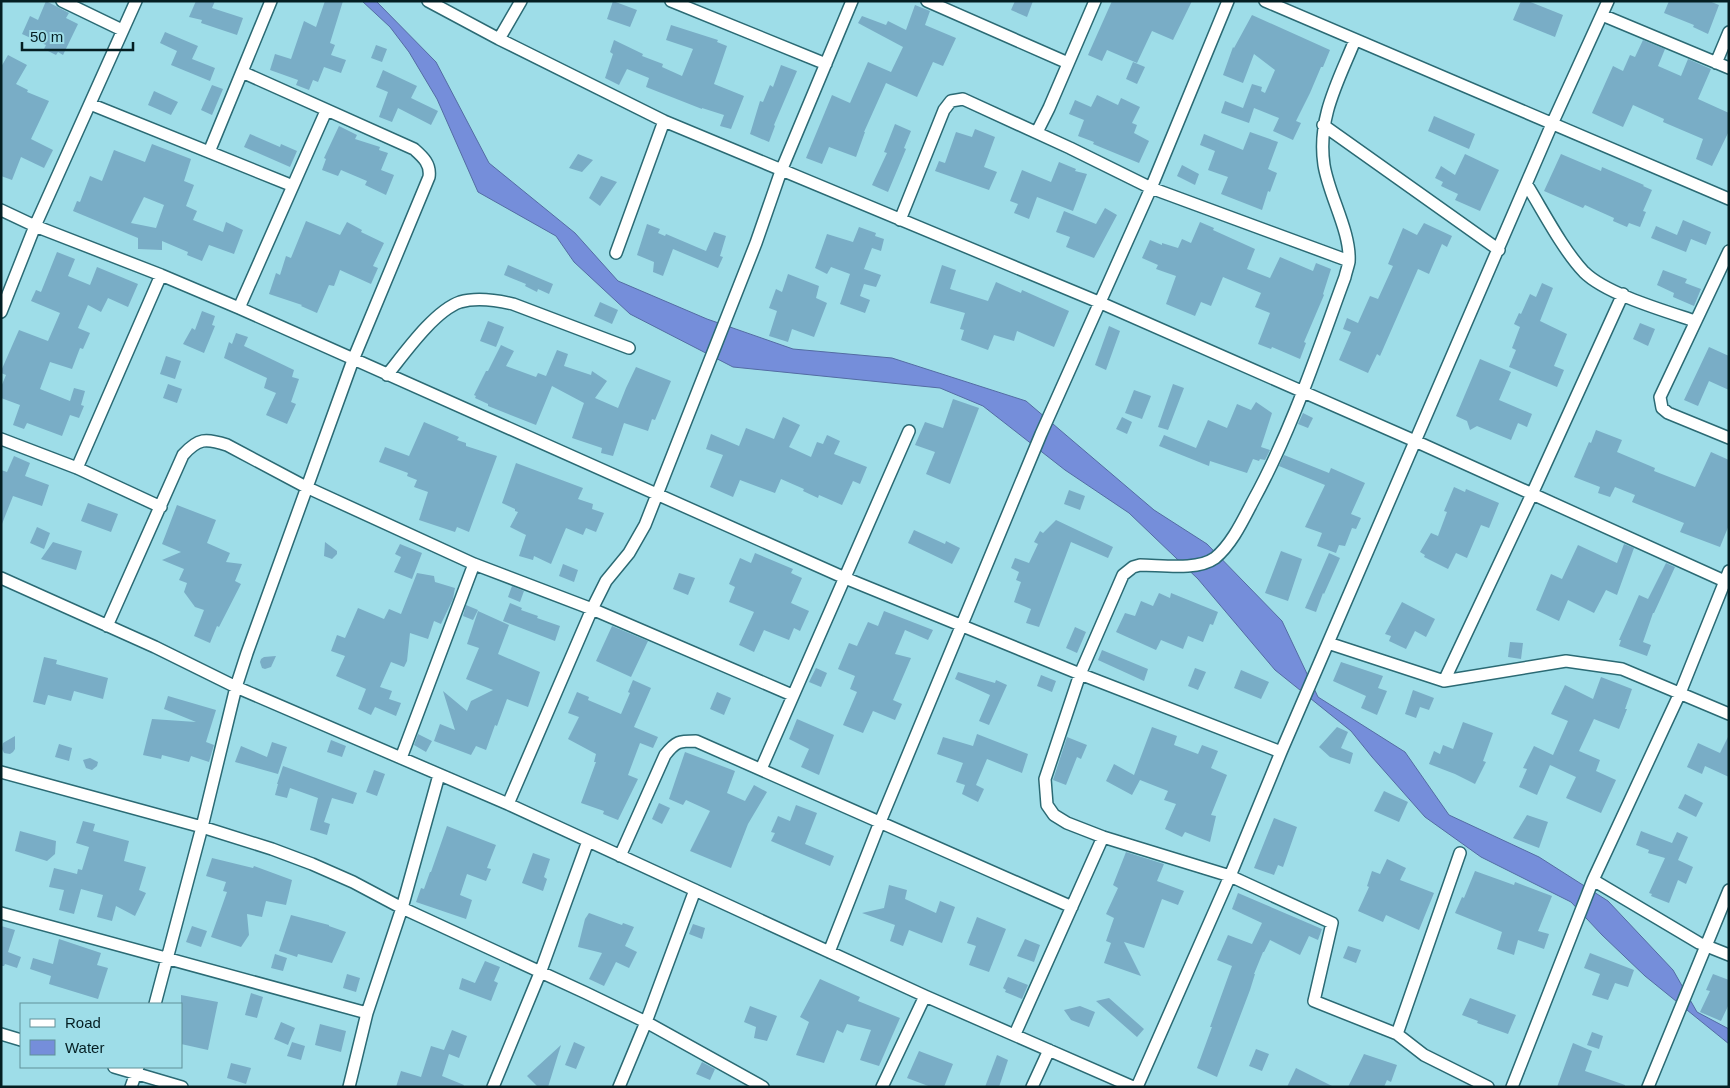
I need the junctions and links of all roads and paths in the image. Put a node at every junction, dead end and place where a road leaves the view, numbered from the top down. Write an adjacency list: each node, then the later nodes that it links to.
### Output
1 (62, 1): 14 (street)
2 (136, 1): 14 (street)
3 (271, 1): 22 (street)
4 (428, 1): 16 (street)
5 (521, 1): 16 (street)
6 (671, 1): 20 (street)
7 (852, 1): 20 (street)
8 (927, 1): 18 (street)
9 (1095, 1): 18 (street)
10 (1228, 1): 33 (street)
11 (1265, 1): 17 (street)
12 (1608, 1): 13 (street)
13 (1602, 15): 19 (street); 26 (street)
14 (122, 30): 23 (street)
15 (1729, 32): 19 (street)
16 (500, 39): 25 (street)
17 (1355, 40): 26 (street); 27 (street)
18 (1068, 63): 28 (street)
19 (1716, 63): 21 (street)
20 (826, 64): 30 (street)
21 (1729, 68)
22 (242, 72): 24 (street); 29 (street)
23 (90, 104): 29 (street); 37 (street)
24 (326, 111): 32 (street); 49 (street)
25 (664, 120): 30 (street); 40 (street)
26 (1552, 124): 31 (street); 34 (street)
27 (1323, 125): 38 (street); 41 (street)
28 (1037, 132): 33 (street); 36 (street)
29 (209, 152): 32 (street)
30 (781, 171): 36 (street); 59 (street)
31 (1527, 185): 38 (street); 43 (street)
32 (294, 186): 45 (street)
33 (1151, 188): 41 (street); 44 (street)
34 (1729, 199)
35 (1, 210): 37 (street)
36 (900, 220): 44 (street)
37 (35, 226): 42 (street); 46 (street)
38 (1499, 250): 55 (street)
39 (1729, 251): 47 (street)
40 (616, 253)
41 (1348, 262): 51 (street)
42 (161, 275): 45 (street); 56 (street)
43 (1622, 294): 47 (street); 58 (street)
44 (1101, 303): 51 (street); 67 (street)
45 (239, 308): 49 (street)
46 (1, 312)
47 (1695, 321): 53 (street)
48 (629, 348): 50 (street)
49 (353, 360): 50 (street); 57 (street)
50 (386, 375): 59 (street)
51 (1304, 392): 55 (street); 69 (street)
52 (909, 431): 63 (street)
53 (1729, 438)
54 (1, 439): 56 (street)
55 (1415, 441): 58 (street); 68 (street)
56 (77, 468): 60 (street)
57 (306, 487): 60 (street); 61 (street); 71 (street)
58 (1532, 494): 64 (street); 70 (street)
59 (657, 495): 63 (street); 65 (street)
60 (161, 507): 66 (street)
61 (474, 564): 65 (street); 76 (street)
62 (1, 578): 66 (street)
63 (844, 578): 67 (street); 73 (street)
64 (1727, 578): 72 (street)
65 (592, 609): 73 (street); 80 (street)
66 (107, 626): 71 (street)
67 (960, 626): 69 (street); 81 (street)
68 (1328, 643): 70 (street); 75 (street)
69 (1080, 674): 75 (street); 83 (street)
70 (1444, 681): 72 (street)
71 (236, 686): 76 (street); 82 (street)
72 (1680, 693): 74 (street); 88 (street)
73 (792, 695): 77 (street)
74 (1729, 714)
75 (1280, 752): 87 (street)
76 (401, 758): 79 (street)
77 (761, 769): 81 (street); 86 (street)
78 (1, 772): 82 (street)
79 (439, 775): 80 (street); 92 (street)
80 (508, 804): 84 (street)
81 (880, 822): 91 (street); 95 (street)
82 (202, 827): 92 (street); 97 (street)
83 (1104, 836): 87 (street); 91 (street)
84 (588, 841): 86 (street); 98 (street)
85 (1460, 853): 105 (street)
86 (620, 856): 89 (street)
87 (1230, 876): 105 (street); 119 (street)
88 (1593, 880): 94 (street); 121 (street)
89 (695, 890): 95 (street); 102 (street)
90 (1729, 890): 94 (street)
91 (1072, 907): 104 (street)
92 (402, 908): 98 (street); 101 (street)
93 (1, 913): 97 (street)
94 (1707, 946): 96 (street); 122 (street)
95 (830, 952): 99 (street)
96 (1729, 955)
97 (167, 959): 100 (street); 101 (street)
98 (540, 973): 102 (street); 114 (street)
99 (925, 996): 104 (street); 117 (street)
100 (155, 1003)
101 (367, 1013): 113 (street)
102 (646, 1022): 110 (street); 115 (street)
103 (1, 1034): 106 (street)
104 (1015, 1034): 107 (street)
105 (1397, 1034): 120 (street)
106 (20, 1040)
107 (1049, 1050): 118 (street); 119 (street)
108 (122, 1068): 109 (street)
109 (137, 1070): 111 (street); 112 (street)
110 (744, 1082): 116 (street)
111 (132, 1087)
112 (182, 1087)
113 (349, 1087)
114 (493, 1087)
115 (619, 1087)
116 (763, 1087)
117 (882, 1087)
118 (1032, 1087)
119 (1135, 1087)
120 (1488, 1087)
121 (1512, 1087)
122 (1648, 1087)

